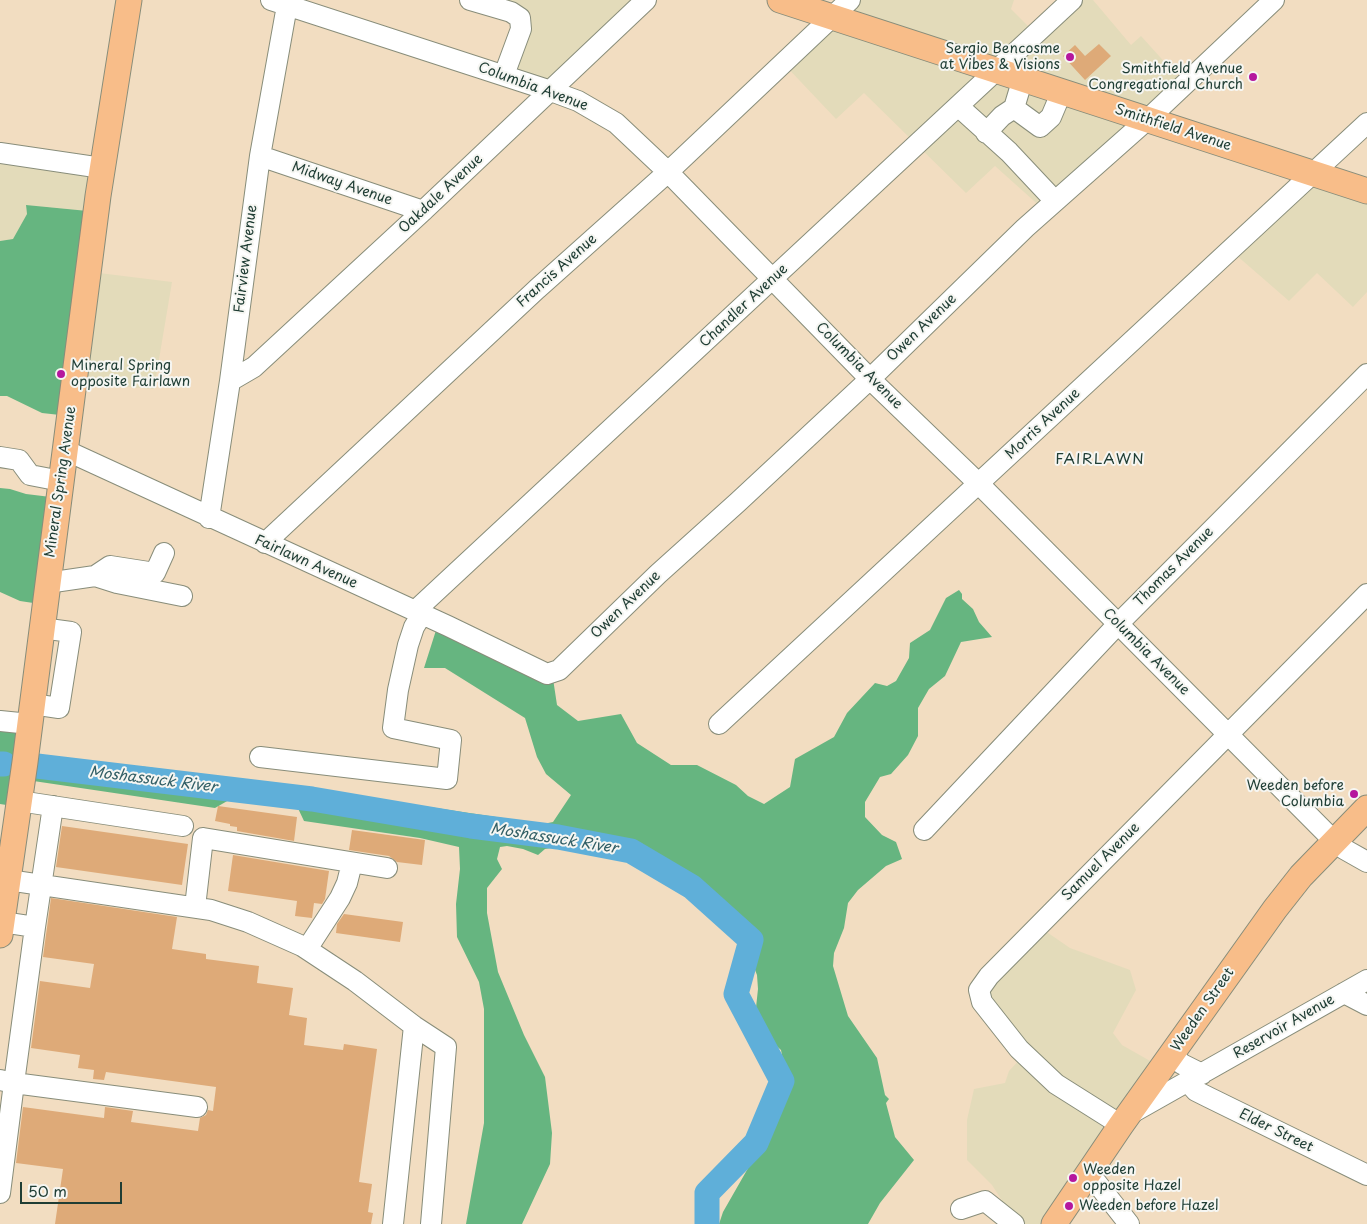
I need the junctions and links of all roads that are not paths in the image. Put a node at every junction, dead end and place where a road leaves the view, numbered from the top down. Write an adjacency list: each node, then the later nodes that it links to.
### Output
1 (129, 0): 22 (main road, Mineral Spring Avenue)
2 (470, 0): 11 (street)
3 (646, 0): 13 (street, Oakdale Avenue)
4 (780, 0): 9 (main road, Smithfield Avenue)
5 (850, 0): 9 (street, Francis Avenue)
6 (1072, 0): 10 (street, Chandler Avenue)
7 (1274, 0): 17 (street, Owen Avenue)
8 (282, 2): 11 (street, Columbia Avenue); 21 (street, Fairview Avenue)
9 (832, 17): 10 (main road, Smithfield Avenue); 23 (street, Francis Avenue)
10 (996, 70): 12 (main road, Smithfield Avenue); 15 (street, Chandler Avenue)
11 (504, 75): 13 (street, Columbia Avenue)
12 (1023, 78): 14 (main road, Smithfield Avenue); 16 (street)
13 (551, 91): 23 (street, Columbia Avenue); 27 (street, Oakdale Avenue)
14 (1062, 91): 16 (street); 17 (main road, Smithfield Avenue)
15 (958, 106): 19 (street); 28 (street, Chandler Avenue)
16 (1014, 108): 19 (street)
17 (1148, 119): 24 (main road, Smithfield Avenue); 26 (street, Owen Avenue)
18 (1367, 123): 24 (street, Morris Avenue)
19 (986, 133): 26 (street)
20 (0, 153): 22 (street)
21 (260, 156): 27 (street, Midway Avenue); 31 (street, Fairview Avenue)
22 (102, 168): 32 (main road, Mineral Spring Avenue)
23 (668, 172): 28 (street, Columbia Avenue); 37 (street, Francis Avenue)
24 (1313, 174): 25 (main road, Smithfield Avenue); 35 (street, Morris Avenue)
25 (1367, 191)
26 (1055, 201): 30 (street, Owen Avenue)
27 (423, 211): 31 (street, Oakdale Avenue)
28 (774, 278): 30 (street, Columbia Avenue); 43 (street, Chandler Avenue)
29 (1367, 374): 44 (street, Thomas Avenue)
30 (870, 378): 35 (street, Columbia Avenue); 46 (street, Owen Avenue)
31 (230, 381): 36 (street, Fairview Avenue)
32 (65, 450): 34 (main road, Mineral Spring Avenue); 36 (street, Fairlawn Avenue)
33 (0, 457): 34 (street)
34 (61, 481): 40 (main road, Mineral Spring Avenue)
35 (978, 483): 44 (street, Columbia Avenue); 49 (street, Morris Avenue)
36 (209, 518): 37 (street, Fairlawn Avenue)
37 (265, 543): 43 (street, Fairlawn Avenue)
38 (164, 553): 39 (street)
39 (95, 576): 40 (street); 42 (street)
40 (47, 583): 45 (main road, Mineral Spring Avenue)
41 (1367, 594): 50 (street, Samuel Avenue)
42 (182, 596)
43 (419, 613): 46 (street, Fairlawn Avenue); 51 (street)
44 (1118, 624): 50 (street, Columbia Avenue); 56 (street, Thomas Avenue)
45 (41, 628): 47 (main road, Mineral Spring Avenue); 47 (street)
46 (546, 674)
47 (31, 714): 48 (street); 52 (main road, Mineral Spring Avenue)
48 (0, 721)
49 (719, 724)
50 (1229, 734): 57 (street, Columbia Avenue); 76 (street, Samuel Avenue)
51 (260, 757)
52 (19, 801): 53 (street); 58 (main road, Mineral Spring Avenue)
53 (52, 806): 55 (street); 63 (street)
54 (1367, 808): 57 (main road, Weeden Street)
55 (183, 826)
56 (924, 830)
57 (1334, 841): 59 (street, Columbia Avenue); 72 (main road, Weeden Street)
58 (7, 842): 62 (main road, Mineral Spring Avenue)
59 (1367, 862)
60 (352, 863): 61 (street); 64 (street); 67 (street)
61 (387, 868)
62 (8, 880): 63 (street); 66 (main road, Mineral Spring Avenue)
63 (40, 884): 64 (street); 65 (street)
64 (195, 907): 67 (street)
65 (35, 927): 66 (street); 74 (street)
66 (1, 928)
67 (307, 950): 71 (street)
68 (1367, 980): 69 (street, Reservoir Avenue)
69 (1344, 993): 70 (street); 73 (street, Reservoir Avenue)
70 (1367, 1005)
71 (414, 1026): 81 (street); 82 (street)
72 (1172, 1055): 73 (street); 76 (main road, Weeden Street)
73 (1195, 1078): 76 (street, Reservoir Avenue); 78 (street, Elder Street)
74 (7, 1082): 75 (street); 79 (street)
75 (197, 1107)
76 (1124, 1120): 77 (main road, Weeden Street)
77 (1089, 1173): 84 (main road, Weeden Street); 85 (street)
78 (1367, 1176)
79 (0, 1193)
80 (961, 1208): 83 (street)
81 (393, 1224)
82 (431, 1224)
83 (1014, 1224)
84 (1054, 1224)
85 (1129, 1224)

